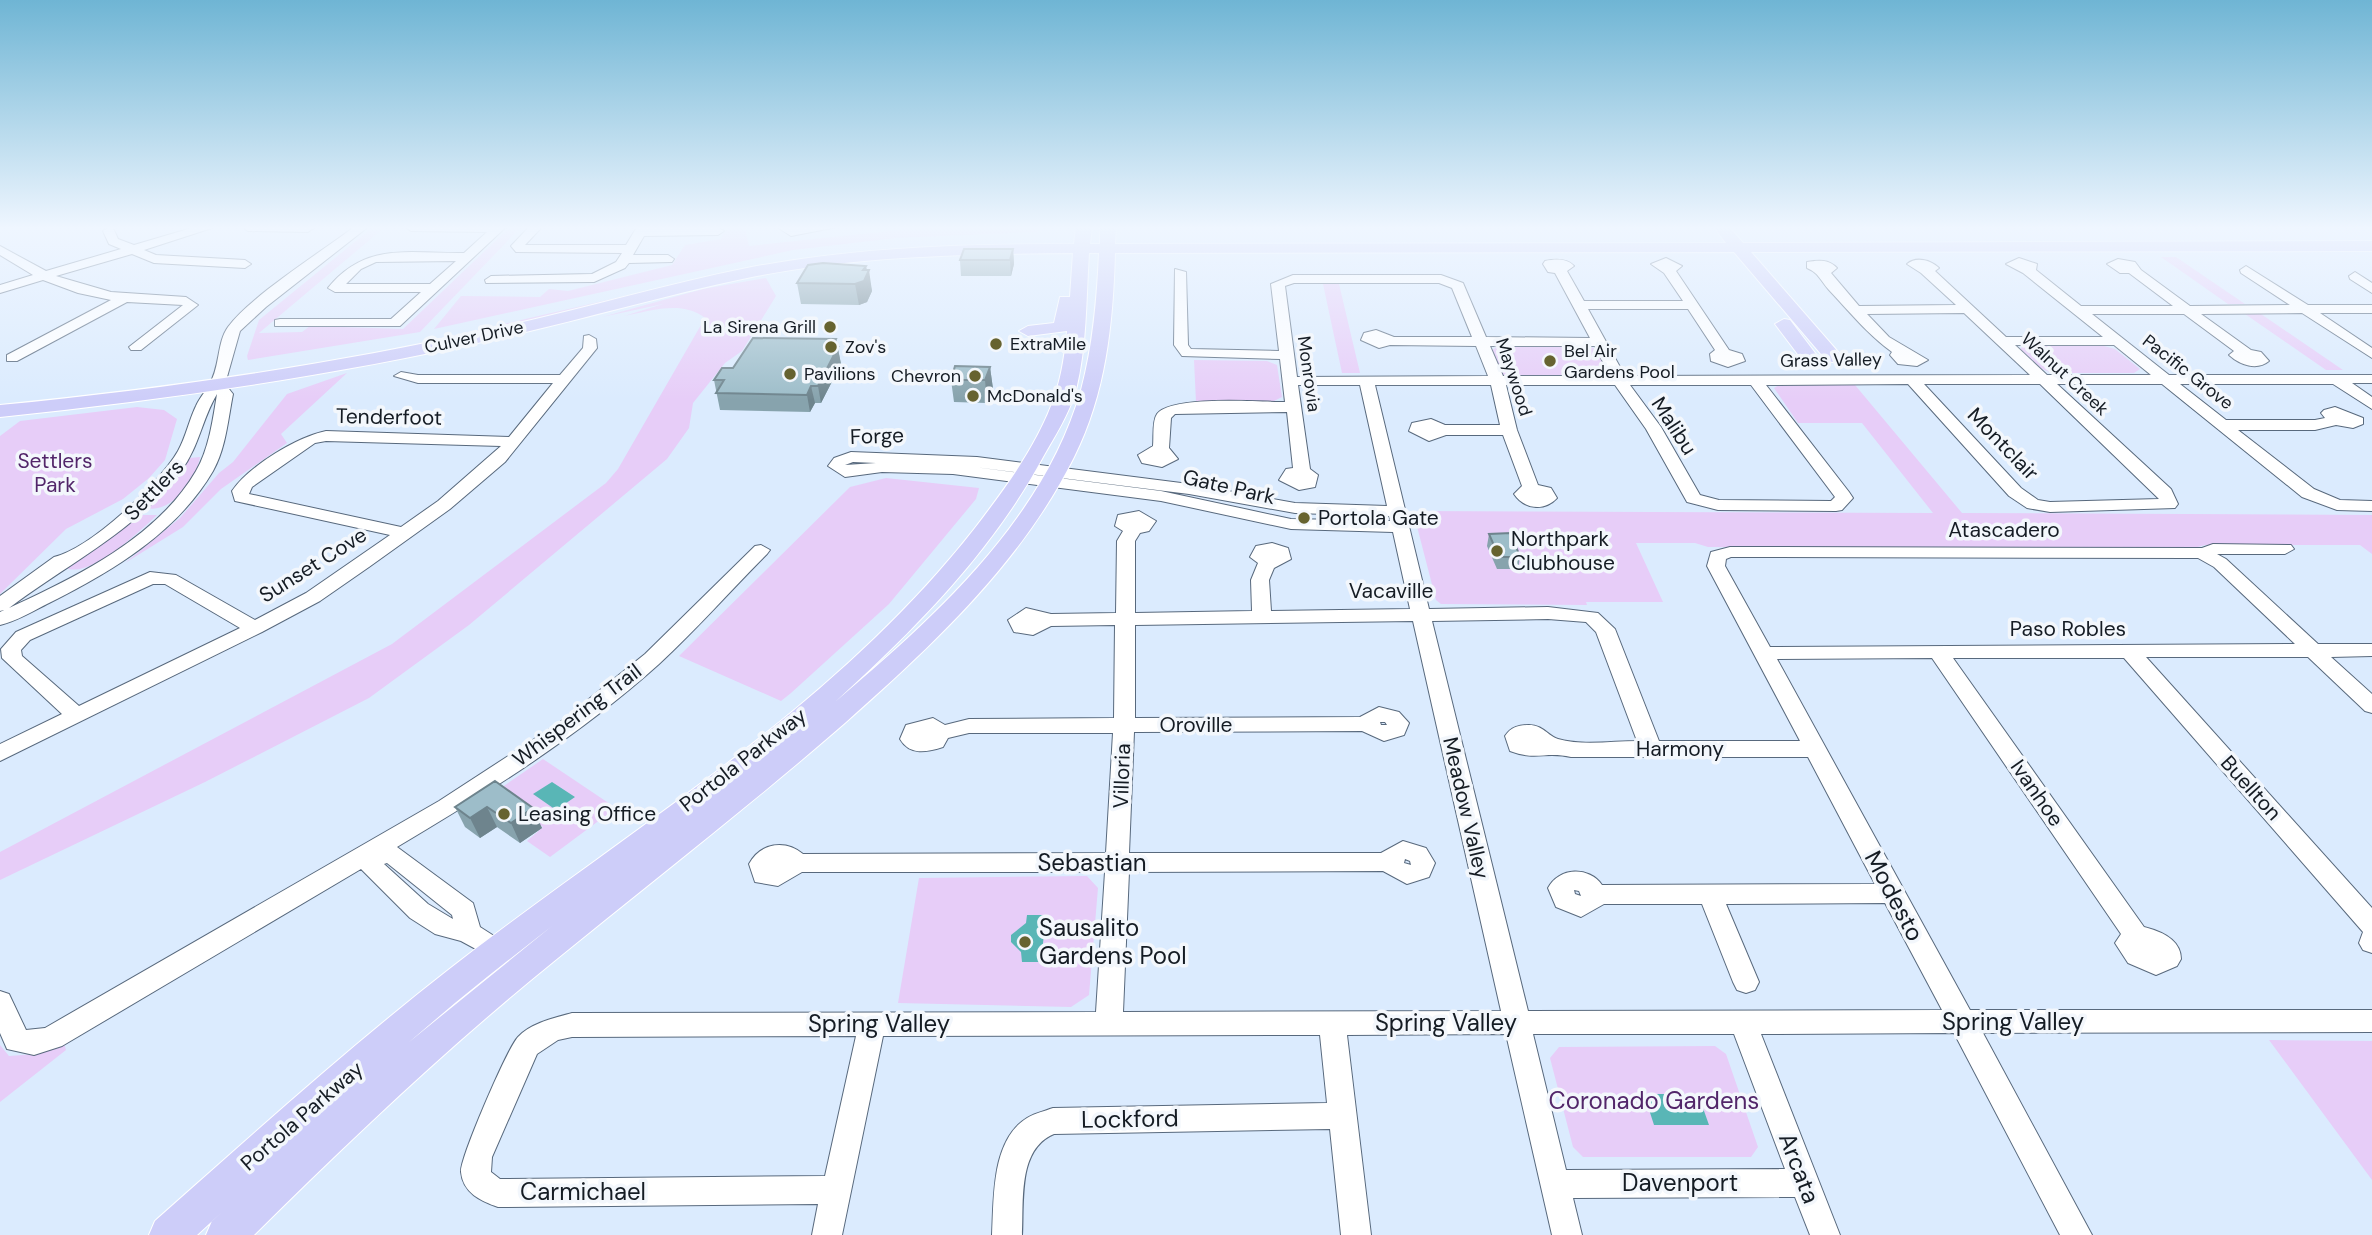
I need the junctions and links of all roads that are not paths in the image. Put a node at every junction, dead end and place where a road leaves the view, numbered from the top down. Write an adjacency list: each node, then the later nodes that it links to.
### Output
1 (67, 285): 22 (street)
2 (289, 285): 49 (street)
3 (339, 285): 21 (street)
4 (437, 285): 21 (street)
5 (655, 285): 49 (main road, Culver Drive)
6 (1074, 285): 33 (main road)
7 (1079, 285): 33 (main road, Portola Parkway)
8 (1103, 285): 74 (main road, Portola Parkway)
9 (1180, 285): 44 (street)
10 (1278, 285): 44 (street, Monrovia)
11 (1456, 285): 37 (street, Maywood)
12 (1569, 285): 23 (street, Malibu)
13 (1679, 285): 24 (street)
14 (1757, 285): 45 (main road)
15 (1767, 285): 46 (main road)
16 (1832, 285): 29 (street)
17 (1941, 285): 25 (street, Walnut Creek)
18 (2046, 285): 30 (street, Pacific Grove)
19 (2154, 285): 26 (street)
20 (2266, 285): 27 (street)
21 (433, 288): 31 (street)
22 (125, 298): 39 (street); 47 (street)
23 (1581, 305): 24 (street); 38 (street, Malibu)
24 (1692, 305): 40 (street)
25 (1966, 309): 29 (street); 35 (street, Walnut Creek)
26 (2189, 309): 27 (street); 30 (street); 42 (street)
27 (2303, 309): 28 (street); 43 (street)
28 (2372, 309)
29 (1856, 310): 41 (street)
30 (2077, 310): 36 (street, Pacific Grove)
31 (280, 323)
32 (589, 339): 50 (street, Sunset Cove)
33 (1073, 340): 74 (main road, Portola Parkway)
34 (1389, 341): 37 (street)
35 (2000, 341): 36 (street); 55 (street, Walnut Creek)
36 (2116, 341): 56 (street, Pacific Grove)
37 (1481, 342): 38 (street); 60 (street, Maywood)
38 (1601, 342): 51 (street, Malibu)
39 (136, 347)
40 (1724, 353)
41 (1903, 353)
42 (2246, 353)
43 (2372, 354)
44 (1287, 355): 61 (street, Monrovia)
45 (1807, 355): 46 (street); 52 (street)
46 (1831, 355): 53 (street)
47 (12, 358)
48 (401, 376): 50 (street)
49 (218, 379): 63 (main road, Culver Drive); 66 (main road, Culver Drive); 76 (street, Settlers); 80 (street, Settlers)
50 (566, 379): 71 (street, Sunset Cove)
51 (1620, 379): 60 (street, Grass Valley); 62 (street, Grass Valley); 77 (street, Malibu)
52 (1828, 379): 53 (street, Grass Valley); 62 (street, Grass Valley)
53 (1851, 379): 54 (street, Grass Valley)
54 (1911, 379): 55 (street, Grass Valley); 78 (street, Montclair)
55 (2042, 379): 56 (street, Grass Valley); 78 (street, Walnut Creek)
56 (2164, 379): 57 (street, Grass Valley); 68 (street, Pacific Grove)
57 (2336, 379): 58 (street, Grass Valley); 64 (street)
58 (2372, 379)
59 (1366, 380): 60 (street, Grass Valley); 61 (street, Grass Valley); 81 (street, Meadow Valley)
60 (1497, 380): 70 (street, Maywood)
61 (1290, 381): 65 (street, Monrovia)
62 (1756, 381): 77 (street)
63 (0, 399)
64 (2372, 404)
65 (1294, 407): 72 (street); 73 (street, Monrovia)
66 (0, 411)
67 (2336, 420): 68 (street)
68 (2225, 425): 79 (street, Pacific Grove)
69 (1441, 430): 70 (street)
70 (1509, 430): 75 (street, Maywood)
71 (513, 442): 83 (street, Sunset Cove); 83 (street, Tenderfoot)
72 (1161, 450)
73 (1302, 472)
74 (1039, 475): 74 (street, Forge); 81 (street, Gate Park); 121 (main road, Portola Parkway); 131 (main road, Portola Parkway)
75 (1531, 488)
76 (137, 505): 80 (street); 89 (street, Settlers)
77 (1772, 506)
78 (2164, 506)
79 (2372, 506)
80 (171, 511): 90 (street, Settlers)
81 (1398, 519): 92 (street, Meadow Valley)
82 (1133, 529): 94 (street, Villoria)
83 (403, 533): 97 (street, Sunset Cove)
84 (2285, 549): 86 (street, Atascadero)
85 (761, 550): 112 (street, Whispering Trail)
86 (2208, 555): 87 (street, Atascadero); 99 (street)
87 (1717, 556): 102 (street, Modesto)
88 (1267, 562): 93 (street)
89 (53, 568): 90 (street); 91 (street)
90 (90, 573): 95 (street, Settlers)
91 (0, 605)
92 (1421, 614): 93 (street, Vacaville); 110 (street, Vacaville); 127 (street, Meadow Valley)
93 (1262, 615): 94 (street, Vacaville)
94 (1127, 617): 96 (street, Vacaville); 106 (street, Villoria)
95 (0, 619)
96 (1044, 620)
97 (255, 628): 104 (street, Sunset Cove); 104 (street)
98 (2372, 650): 99 (street, Paso Robles)
99 (2313, 651): 101 (street, Paso Robles); 103 (street)
100 (1938, 652): 101 (street, Paso Robles); 102 (street, Paso Robles); 120 (street, Ivanhoe)
101 (2130, 652): 119 (street, Buellton)
102 (1764, 653): 109 (street, Modesto)
103 (2372, 706)
104 (77, 715): 111 (street, Sunset Cove)
105 (1368, 724): 106 (street, Oroville)
106 (1124, 725): 107 (street, Oroville); 115 (street, Villoria)
107 (940, 733)
108 (1546, 744): 110 (street, Harmony)
109 (1815, 748): 110 (street, Harmony); 116 (street, Modesto)
110 (1651, 749)
111 (0, 753)
112 (372, 852): 121 (street); 123 (street, Whispering Trail)
113 (1391, 862): 115 (street, Sebastian)
114 (794, 863): 115 (street, Sebastian)
115 (1119, 863): 129 (street, Villoria)
116 (1893, 893): 117 (street); 126 (street, Modesto)
117 (1710, 894): 118 (street); 122 (street)
118 (1595, 895)
119 (2372, 925)
120 (2136, 935)
121 (482, 942): 131 (main road); 137 (main road, Portola Parkway)
122 (1745, 982)
123 (0, 1003)
124 (2372, 1021): 126 (street, Spring Valley)
125 (1743, 1022): 126 (street, Spring Valley); 127 (street, Spring Valley); 134 (street, Arcata)
126 (1962, 1022): 144 (street, Modesto)
127 (1517, 1023): 130 (street, Spring Valley); 135 (street, Meadow Valley)
128 (872, 1024): 129 (street, Spring Valley); 132 (street, Spring Valley); 136 (street)
129 (1109, 1024): 130 (street, Spring Valley)
130 (1332, 1024): 133 (street)
131 (433, 1041): 138 (main road, Portola Parkway)
132 (527, 1046): 136 (street, Carmichael)
133 (1343, 1116): 140 (street, Lockford); 141 (street)
134 (1805, 1183): 135 (street, Davenport); 143 (street, Arcata)
135 (1555, 1184): 142 (street, Meadow Valley)
136 (837, 1190): 139 (street)
137 (169, 1235)
138 (226, 1235)
139 (827, 1235)
140 (1007, 1235)
141 (1356, 1235)
142 (1567, 1235)
143 (1825, 1235)
144 (2077, 1235)

